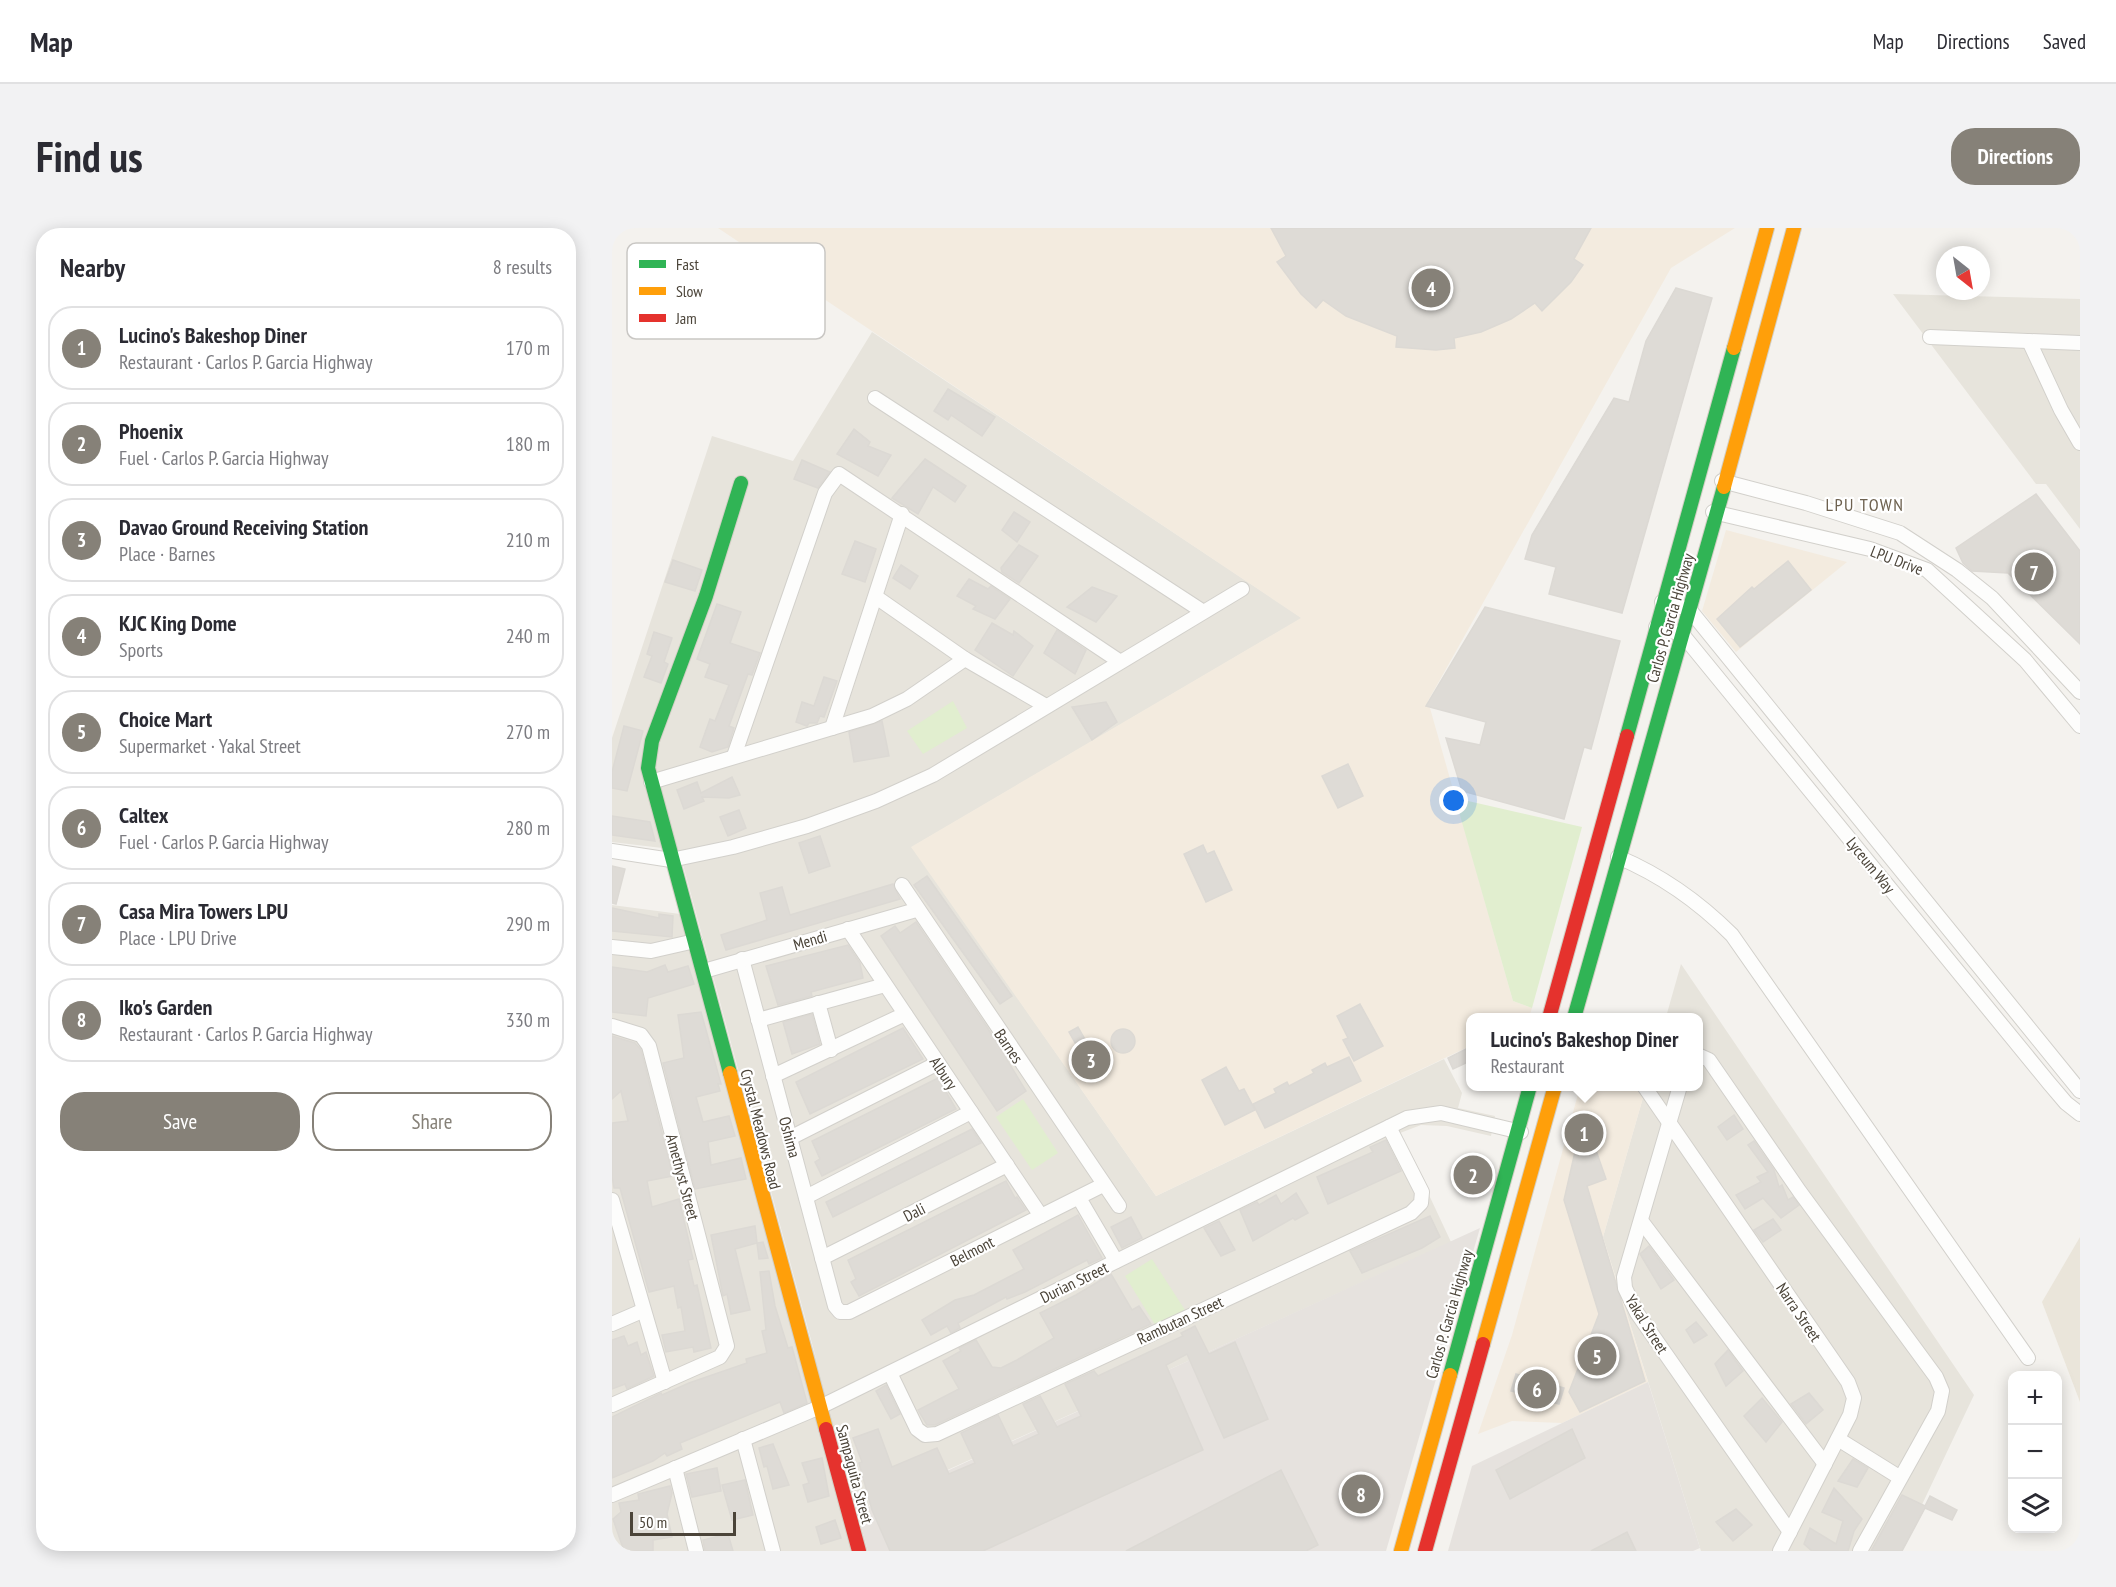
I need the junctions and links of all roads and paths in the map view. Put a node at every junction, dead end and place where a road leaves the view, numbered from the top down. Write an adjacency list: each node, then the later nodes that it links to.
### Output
1 (1767, 228): 8 (main road, Carlos P. Garcia Highway)
2 (1794, 228): 9 (main road, Carlos P. Garcia Highway)
3 (1930, 337): 4 (street)
4 (2029, 341): 5 (street); 7 (street)
5 (2080, 343)
6 (875, 398): 18 (street)
7 (2080, 443)
8 (1699, 475): 9 (street, LPU Drive); 11 (main road, Carlos P. Garcia Highway)
9 (1727, 482): 12 (main road, Carlos P. Garcia Highway); 24 (street, LPU Drive)
10 (741, 483): 30 (main road, Crystal Meadows Road)
11 (1689, 506): 12 (street, LPU Drive); 16 (main road, Carlos P. Garcia Highway)
12 (1717, 513): 17 (main road, Carlos P. Garcia Highway); 27 (street, LPU Drive)
13 (903, 514): 15 (street); 22 (street); 29 (street)
14 (1242, 589): 18 (street)
15 (876, 597): 21 (street); 28 (street)
16 (1662, 602): 17 (street); 19 (main road, Carlos P. Garcia Highway)
17 (1689, 609): 20 (main road, Carlos P. Garcia Highway); 23 (street, Lyceum Way)
18 (1202, 611): 22 (street)
19 (1656, 627): 20 (street); 31 (main road, Carlos P. Garcia Highway)
20 (1682, 634): 25 (street, Lyceum Way); 32 (main road, Carlos P. Garcia Highway)
21 (964, 659): 26 (street); 28 (street)
22 (1119, 661): 26 (street)
23 (1746, 682): 25 (street); 58 (street, Lyceum Way)
24 (2080, 692)
25 (1732, 695): 60 (street, Lyceum Way)
26 (1046, 706): 35 (street)
27 (2080, 726)
28 (832, 728): 29 (street)
29 (734, 756): 30 (street)
30 (651, 782): 35 (main road, Crystal Meadows Road)
31 (1613, 785): 32 (main road); 45 (main road, Carlos P. Garcia Highway)
32 (1637, 791): 34 (main road, Carlos P. Garcia Highway)
33 (612, 851): 35 (street)
34 (1618, 857): 46 (main road, Carlos P. Garcia Highway); 79 (street)
35 (671, 860): 39 (main road, Crystal Meadows Road)
36 (902, 885): 37 (street, Barnes)
37 (916, 909): 38 (street, Mendi); 67 (street, Barnes)
38 (848, 929): 41 (street, Mendi); 43 (street, Albury)
39 (695, 941): 40 (street); 42 (main road, Crystal Meadows Road)
40 (612, 947)
41 (742, 959): 42 (street, Mendi); 48 (street, Oshima)
42 (704, 970): 83 (main road, Crystal Meadows Road)
43 (885, 985): 44 (street); 47 (street, Albury)
44 (818, 1003): 48 (street); 50 (street)
45 (1550, 1013)
46 (1575, 1013)
47 (906, 1014): 50 (street); 52 (street, Albury)
48 (758, 1020): 53 (street, Oshima)
49 (612, 1026): 81 (street, Amethyst Street)
50 (831, 1050): 53 (street)
51 (1703, 1057): 88 (street)
52 (938, 1063): 59 (street, Albury); 64 (street)
53 (773, 1077): 64 (street, Oshima)
54 (1529, 1091): 63 (main road, Carlos P. Garcia Highway)
55 (1554, 1091): 65 (main road)
56 (1648, 1091): 61 (street, Narra Street)
57 (1678, 1091): 61 (street, Yakal Street)
58 (2080, 1091)
59 (971, 1112): 66 (street, Albury); 68 (street)
60 (2080, 1114)
61 (1669, 1121): 73 (street, Yakal Street); 85 (street, Narra Street)
62 (1389, 1127): 63 (street, Durian Street); 75 (street, Durian Street); 80 (street, Rambutan Street)
63 (1518, 1131): 65 (street, Durian Street); 94 (main road, Carlos P. Garcia Highway)
64 (790, 1138): 68 (street, Oshima)
65 (1541, 1138): 95 (main road)
66 (1006, 1165): 72 (street, Albury); 74 (street, Dali)
67 (1103, 1185): 69 (street, Belmont); 71 (street, Barnes)
68 (806, 1197): 74 (street, Oshima)
69 (1079, 1198): 72 (street, Belmont); 75 (street)
70 (612, 1200): 76 (street)
71 (1119, 1206)
72 (1041, 1216): 77 (street, Belmont)
73 (1642, 1222): 86 (street); 90 (street, Yakal Street)
74 (822, 1258): 77 (street, Oshima)
75 (1116, 1262): 80 (street, Durian Street)
76 (642, 1311): 78 (street); 81 (street)
77 (840, 1312)
78 (612, 1324)
79 (2028, 1358)
80 (890, 1373): 83 (street, Durian Street)
81 (664, 1382): 82 (street)
82 (612, 1405)
83 (820, 1407): 84 (street, Durian Street); 93 (main road, Sampaguita Street)
84 (743, 1439): 87 (street, Durian Street); 92 (street)
85 (1838, 1439): 86 (street, Narra Street); 88 (street)
86 (1826, 1464): 90 (street, Narra Street)
87 (675, 1468): 89 (street, Durian Street); 91 (street)
88 (1899, 1477): 97 (street)
89 (612, 1495)
90 (1790, 1532): 96 (street, Narra Street)
91 (696, 1551)
92 (773, 1551)
93 (859, 1551)
94 (1401, 1551)
95 (1425, 1551)
96 (1780, 1551)
97 (1860, 1551)

